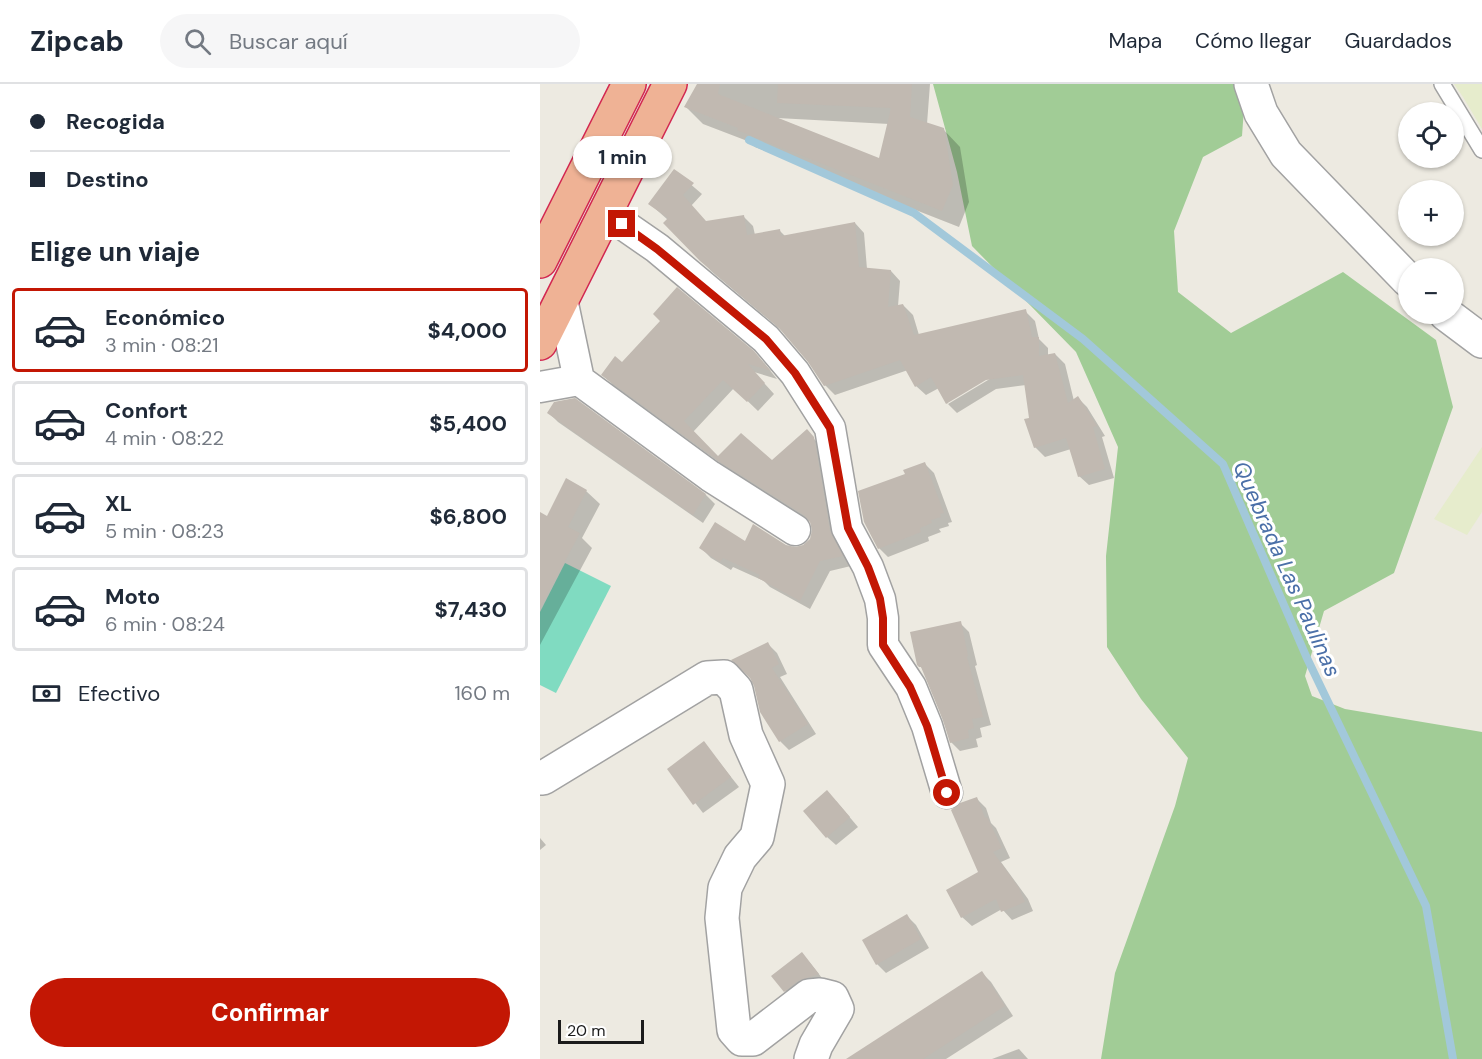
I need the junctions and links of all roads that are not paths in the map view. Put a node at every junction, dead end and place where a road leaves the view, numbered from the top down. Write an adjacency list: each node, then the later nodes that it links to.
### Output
1 (629, 84): 7 (highway)
2 (670, 84): 6 (highway)
3 (1251, 84): 8 (street)
4 (1442, 84): 5 (lane)
5 (1482, 150)
6 (605, 212): 9 (highway); 17 (street)
7 (540, 261)
8 (1398, 270)
9 (562, 298): 12 (highway); 13 (street)
10 (1459, 324): 11 (street)
11 (1482, 341)
12 (540, 343)
13 (579, 380): 14 (street); 15 (street)
14 (540, 387)
15 (795, 530)
16 (540, 778): 18 (street)
17 (947, 793)
18 (812, 1059)

